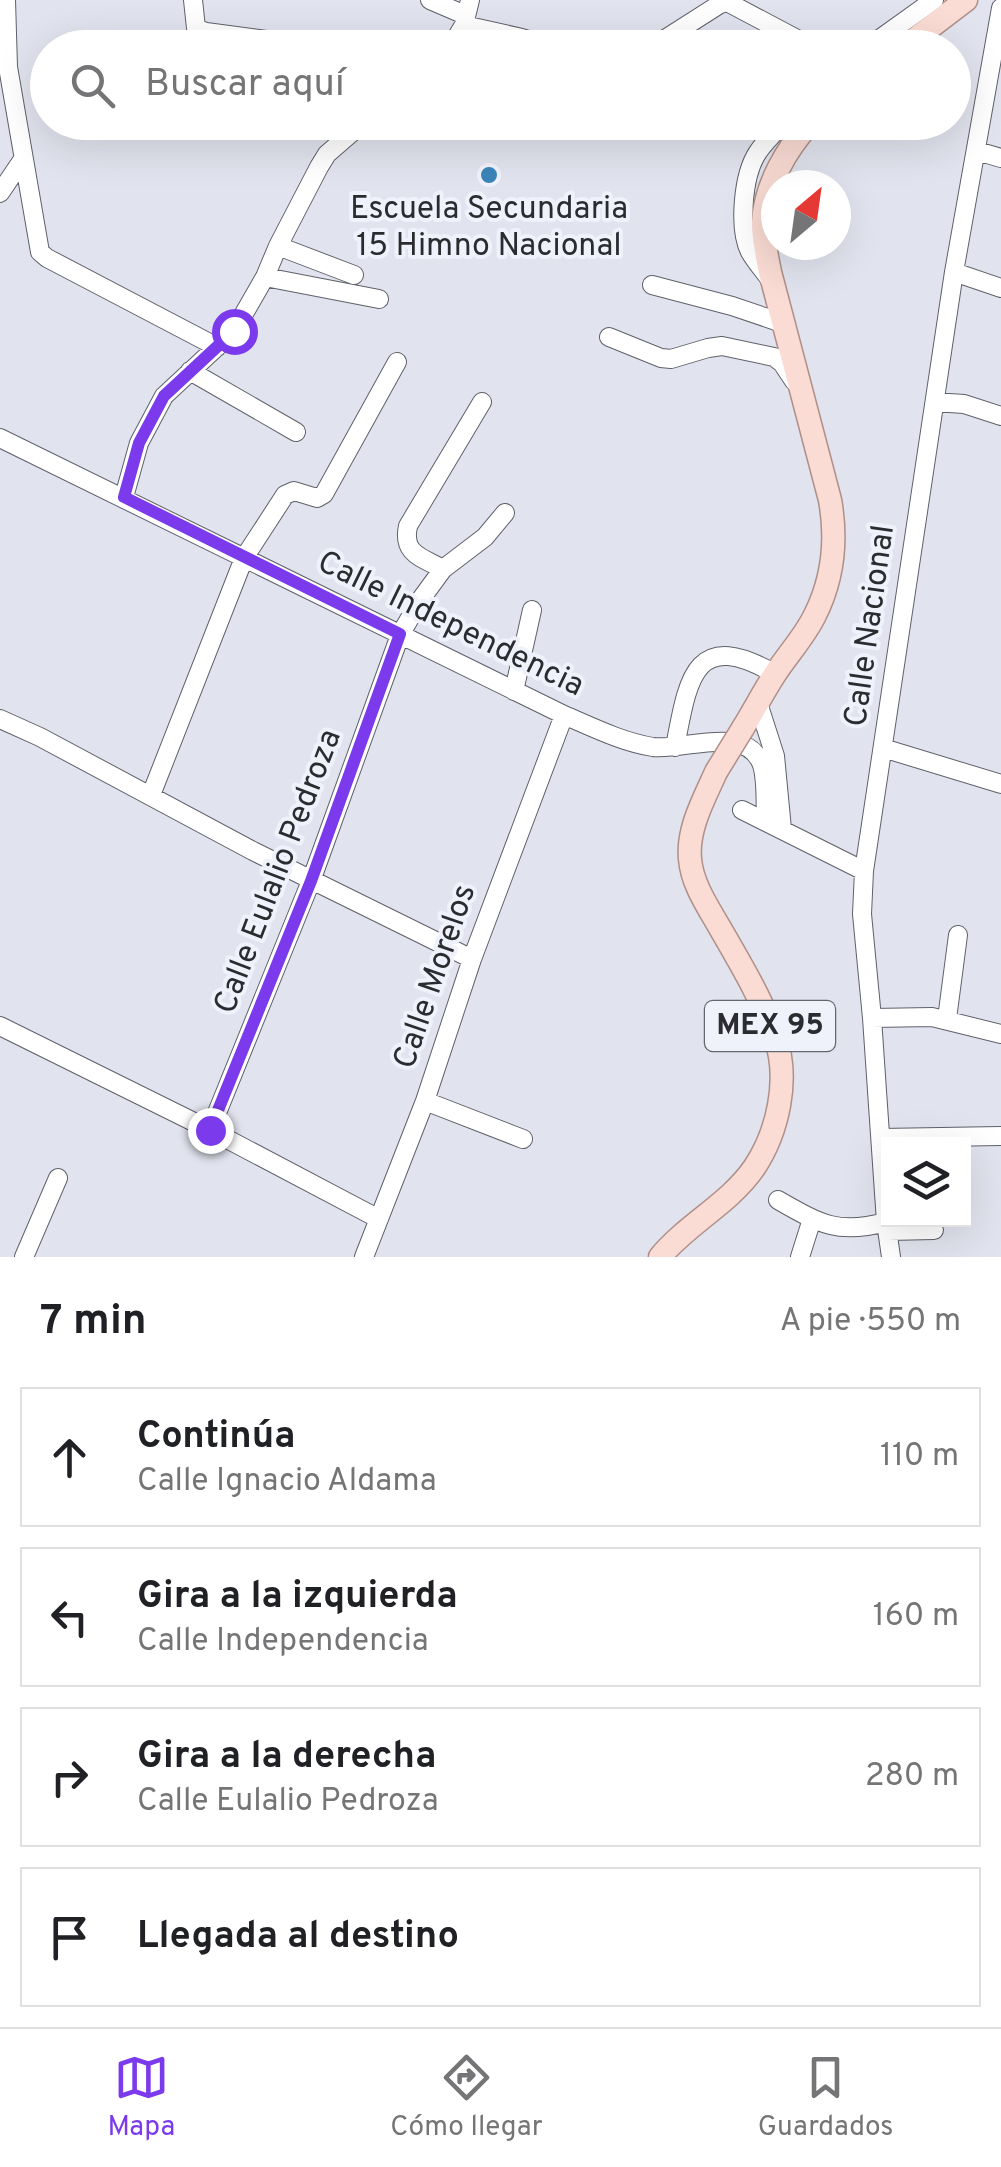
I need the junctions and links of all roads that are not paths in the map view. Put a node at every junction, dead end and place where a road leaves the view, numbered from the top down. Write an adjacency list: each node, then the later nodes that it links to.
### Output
1 (6, 0): 20 (street)
2 (193, 0): 8 (street)
3 (430, 0): 7 (street)
4 (934, 0): 12 (street)
5 (966, 0): 13 (main road)
6 (1001, 8): 14 (street, Calle Nacional)
7 (466, 13): 9 (street)
8 (201, 30)
9 (504, 30)
10 (679, 30): 11 (street)
11 (780, 30)
12 (892, 30)
13 (927, 30)
14 (993, 102): 18 (street, Calle Nacional)
15 (343, 140): 22 (street)
16 (769, 140): 27 (street)
17 (798, 140): 27 (main road, MEX 95)
18 (976, 151): 19 (street); 23 (street, Calle Nacional)
19 (1001, 158)
20 (23, 159): 21 (street); 32 (street)
21 (0, 192)
22 (278, 246): 24 (street); 25 (street)
23 (954, 272): 28 (street); 36 (street, Calle Nacional)
24 (354, 275)
25 (265, 277): 29 (street); 32 (street)
26 (652, 285): 30 (street)
27 (775, 286): 30 (main road, MEX 95)
28 (1001, 288)
29 (379, 298)
30 (785, 324): 37 (main road, MEX 95)
31 (610, 336): 37 (street)
32 (218, 347): 34 (street)
33 (396, 362): 43 (street)
34 (190, 370): 39 (street); 41 (street)
35 (482, 402): 44 (street)
36 (935, 402): 38 (street); 53 (street, Calle Nacional)
37 (806, 404): 47 (main road, MEX 95)
38 (1001, 416)
39 (296, 432)
40 (0, 438): 41 (street, Calle Independencia)
41 (124, 497): 43 (street, Calle Independencia)
42 (505, 513): 44 (street, Calle Eulalio Pedroza)
43 (244, 558): 46 (street, Calle Independencia); 55 (street)
44 (442, 569): 46 (street, Calle Eulalio Pedroza)
45 (532, 610): 48 (street)
46 (400, 634): 48 (street, Calle Independencia); 59 (street, Calle Eulalio Pedroza)
47 (775, 674): 49 (main road, MEX 95); 52 (street)
48 (514, 691): 50 (street, Calle Independencia)
49 (758, 703): 57 (street); 82 (main road, MEX 95, bridge)
50 (564, 715): 52 (street, Calle Independencia); 61 (street, Calle Morelos)
51 (0, 720): 55 (street)
52 (675, 747): 57 (street, Calle Independencia)
53 (883, 748): 54 (street); 58 (street, Calle Nacional)
54 (1001, 784)
55 (151, 796): 59 (street)
56 (742, 810): 57 (street)
57 (774, 825): 58 (street)
58 (864, 872): 62 (street, Calle Nacional)
59 (311, 881): 61 (street); 67 (street, Calle Eulalio Pedroza)
60 (958, 935): 63 (street)
61 (472, 958): 66 (street, Calle Morelos)
62 (872, 1018): 63 (street); 69 (street, Calle Nacional)
63 (947, 1020): 65 (street)
64 (0, 1026): 67 (street)
65 (1001, 1034)
66 (425, 1101): 71 (street); 74 (street, Calle Morelos)
67 (210, 1130): 74 (street)
68 (1001, 1136): 70 (street)
69 (882, 1137)
70 (942, 1137)
71 (523, 1139)
72 (58, 1178): 80 (street)
73 (778, 1200): 75 (street)
74 (379, 1219): 81 (street, Calle Morelos)
75 (812, 1219): 76 (street); 83 (street)
76 (881, 1226)
77 (887, 1227): 84 (street, Calle Nacional)
78 (899, 1227): 79 (street)
79 (934, 1230)
80 (24, 1257)
81 (364, 1257)
82 (660, 1257)
83 (800, 1257)
84 (891, 1257)

